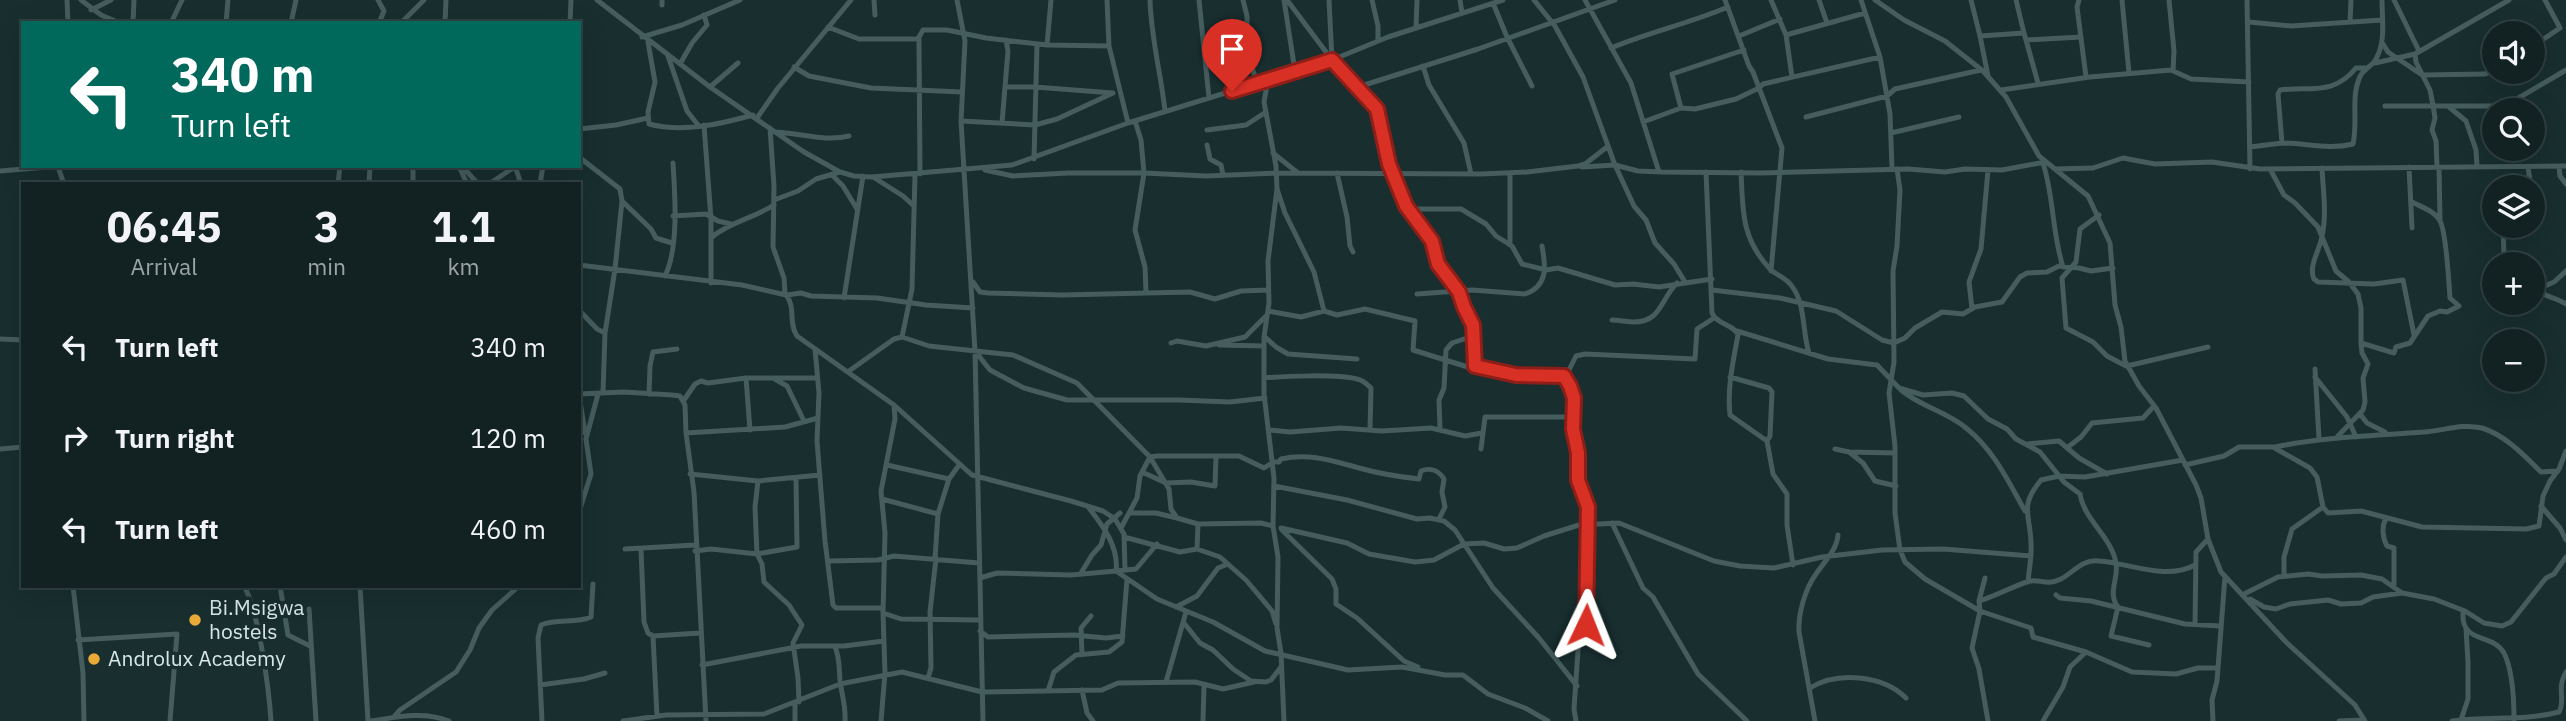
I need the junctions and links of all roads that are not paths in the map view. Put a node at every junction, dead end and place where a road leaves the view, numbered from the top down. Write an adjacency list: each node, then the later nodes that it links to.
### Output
1 (66, 0): 57 (street)
2 (81, 0): 50 (street)
3 (111, 0): 50 (street)
4 (134, 0): 59 (street)
5 (182, 0): 60 (street)
6 (229, 0): 61 (street)
7 (296, 0): 62 (street)
8 (378, 0): 63 (street)
9 (424, 0): 64 (street)
10 (446, 0): 65 (street)
11 (571, 0): 66 (street)
12 (597, 0): 82 (street)
13 (740, 0): 53 (street)
14 (850, 0): 71 (street)
15 (874, 0): 54 (street)
16 (957, 0): 76 (street)
17 (1051, 0): 90 (street)
18 (1107, 0): 91 (street)
19 (1150, 0): 136 (street)
20 (1199, 0): 131 (street)
21 (1243, 0): 116 (street)
22 (1286, 0): 98 (street); 107 (street)
23 (1329, 0): 98 (street)
24 (1372, 0): 87 (street)
25 (1417, 0): 72 (street)
26 (1460, 0): 51 (street)
27 (1503, 0): 47 (street)
28 (1534, 0): 67 (street)
29 (1585, 0): 49 (street)
30 (1615, 0): 49 (street)
31 (1725, 0): 48 (street)
32 (1771, 0): 55 (street)
33 (1819, 0): 70 (street)
34 (1861, 0): 52 (street)
35 (1874, 0): 105 (street)
36 (1971, 0): 79 (street)
37 (2017, 0): 74 (street)
38 (2079, 0): 81 (street)
39 (2122, 0): 109 (street)
40 (2169, 0): 108 (street)
41 (2247, 0): 68 (street)
42 (2351, 0): 69 (street)
43 (2394, 0): 94 (street)
44 (2509, 0): 94 (street)
45 (2545, 0): 73 (street)
46 (2383, 1): 56 (street)
47 (1493, 3): 51 (street); 80 (street)
48 (1728, 7): 78 (street); 92 (street)
49 (1590, 8): 67 (street); 92 (street)
50 (91, 9): 58 (street)
51 (1462, 13): 72 (street)
52 (1865, 13): 70 (street); 96 (street)
53 (704, 15): 82 (street); 101 (street)
54 (874, 15)
55 (1780, 19): 77 (street); 78 (street)
56 (2382, 20): 69 (street); 88 (street)
57 (68, 21)
58 (116, 21)
59 (133, 21)
60 (172, 21)
61 (226, 21)
62 (291, 21)
63 (380, 21)
64 (403, 21)
65 (445, 21)
66 (568, 21)
67 (1551, 21): 80 (street); 155 (street)
68 (2249, 22): 69 (street); 117 (street)
69 (2350, 22)
70 (1827, 23): 77 (street)
71 (828, 27): 83 (street); 103 (street)
72 (1416, 28): 87 (street)
73 (2560, 29): 75 (street); 84 (street)
74 (2024, 33): 79 (street); 86 (street)
75 (2566, 33)
76 (965, 34): 83 (street); 85 (street); 127 (street)
77 (1786, 34): 113 (street)
78 (1739, 36): 93 (street)
79 (1980, 36): 112 (street)
80 (1507, 37): 102 (street); 119 (street)
81 (2081, 37): 86 (street); 114 (street)
82 (645, 39): 95 (street); 141 (street)
83 (919, 39): 125 (street)
84 (2545, 39)
85 (1006, 40): 89 (street); 121 (street)
86 (2026, 40): 118 (street)
87 (1378, 41): 98 (street)
88 (2383, 44): 97 (street); 100 (street)
89 (1037, 45): 90 (street); 122 (street)
90 (1047, 45): 91 (street)
91 (1109, 46): 129 (street)
92 (1611, 48): 144 (street)
93 (1744, 50): 124 (street); 135 (street)
94 (2417, 53): 97 (street); 111 (street)
95 (668, 55): 101 (street); 146 (street)
96 (1881, 57): 113 (street); 130 (street)
97 (2397, 57): 100 (street); 111 (street)
98 (1332, 60): 107 (street); 123 (street)
99 (738, 63): 120 (street)
100 (2375, 63): 104 (street)
101 (680, 64): 120 (street)
102 (1423, 66): 123 (street); 193 (street)
103 (794, 67): 125 (street); 138 (street)
104 (2366, 68): 153 (street); 153 (street)
105 (1981, 69): 112 (street); 130 (street)
106 (2566, 70): 134 (street)
107 (1295, 71): 115 (street)
108 (2173, 71): 109 (street); 117 (street)
109 (2129, 73): 114 (street)
110 (2482, 74): 111 (street)
111 (2422, 75): 132 (street)
112 (1987, 76): 126 (street)
113 (1792, 77): 124 (street)
114 (2087, 77): 118 (street)
115 (1268, 79): 116 (street); 137 (street)
116 (1256, 82): 131 (street)
117 (2249, 82): 156 (street)
118 (2038, 83): 126 (street)
119 (1532, 86)
120 (709, 87): 138 (street)
121 (1004, 87): 122 (street); 145 (street)
122 (1035, 87): 128 (street); 147 (street)
123 (1358, 87): 192 (street)
124 (1759, 88): 135 (street); 185 (street)
125 (918, 89): 127 (street); 191 (street)
126 (2001, 90): 160 (street)
127 (962, 92): 142 (street)
128 (1113, 93): 129 (street); 147 (street)
129 (1121, 95): 143 (street)
130 (1887, 96): 139 (street); 151 (street)
131 (1209, 98): 136 (street)
132 (2433, 105): 133 (street); 134 (street); 165 (street)
133 (2385, 106)
134 (2448, 107): 166 (street)
135 (1681, 108): 144 (street)
136 (1165, 111): 143 (street)
137 (1266, 111): 150 (street); 157 (street)
138 (755, 117): 146 (street); 149 (street)
139 (1806, 117)
140 (1959, 117): 151 (street)
141 (648, 118): 146 (street); 148 (street)
142 (961, 121): 145 (street); 172 (street)
143 (1131, 122): 159 (street); 186 (street)
144 (1643, 122): 182 (street)
145 (1002, 123): 147 (street)
146 (701, 125): 211 (street)
147 (1035, 125): 159 (street)
148 (581, 128)
149 (773, 130): 152 (street); 181 (street); 205 (street)
150 (1207, 130)
151 (1891, 133): 175 (street)
152 (849, 136)
153 (2282, 143): 156 (street)
154 (1208, 145): 194 (street)
155 (1607, 147): 162 (street); 163 (street)
156 (2250, 147): 177 (street)
157 (1273, 153): 187 (street); 188 (street)
158 (581, 159): 203 (street)
159 (1034, 159): 174 (street)
160 (2044, 162): 176 (street); 179 (street); 222 (street)
161 (673, 163): 210 (street)
162 (1615, 165): 163 (street); 182 (street); 232 (street)
163 (1578, 166): 190 (street)
164 (2409, 167): 165 (street); 173 (street); 204 (street)
165 (2438, 167): 166 (street); 212 (street)
166 (2477, 167): 167 (street)
167 (2528, 167): 168 (street); 195 (street)
168 (2563, 167): 201 (street)
169 (35, 168): 180 (street)
170 (463, 168): 199 (street)
171 (512, 168): 200 (street)
172 (966, 168): 174 (street); 191 (street); 230 (street)
173 (2322, 168): 178 (street); 215 (street)
174 (981, 169): 186 (street)
175 (1895, 169): 179 (street); 185 (street); 264 (street)
176 (2053, 169): 177 (street); 209 (street)
177 (2250, 169): 178 (street)
178 (2270, 169): 215 (street)
179 (1988, 170): 249 (street)
180 (0, 171)
181 (840, 172): 196 (street); 197 (street)
182 (1659, 172): 183 (street)
183 (1706, 172): 184 (street); 231 (street)
184 (1741, 172): 185 (street); 227 (street)
185 (1781, 172): 227 (street)
186 (1144, 173): 194 (street); 239 (street)
187 (1277, 173): 188 (street); 194 (street); 202 (street)
188 (1298, 173): 189 (street)
189 (1337, 173): 192 (street); 220 (street)
190 (1510, 173): 193 (street); 218 (street)
191 (917, 174): 198 (street); 206 (street)
192 (1395, 174): 193 (street); 208 (street)
193 (1471, 174)
194 (1223, 175)
195 (2529, 175)
196 (833, 176): 205 (street); 207 (street)
197 (863, 176): 198 (street); 207 (street)
198 (872, 177): 206 (street)
199 (476, 182)
200 (492, 182)
201 (2566, 184)
202 (1277, 189): 237 (street); 250 (street)
203 (622, 201): 217 (street); 225 (street)
204 (2412, 202): 212 (street); 214 (street)
205 (774, 203): 213 (street); 242 (street)
206 (913, 205): 245 (street)
207 (857, 209): 244 (street)
208 (1409, 209): 218 (street); 240 (street)
209 (2099, 215): 223 (street); 224 (street)
210 (674, 216): 211 (street); 217 (street)
211 (711, 216): 213 (street); 216 (street)
212 (2440, 220): 257 (street)
213 (732, 224): 216 (street)
214 (2412, 228)
215 (2323, 234): 233 (street); 233 (street)
216 (712, 237): 234 (street)
217 (672, 243): 229 (street)
218 (1510, 244): 226 (street)
219 (1542, 246): 226 (street)
220 (1353, 252)
221 (581, 265): 225 (street)
222 (2063, 267): 223 (street); 249 (street)
223 (2072, 267): 224 (street); 276 (street)
224 (2113, 268): 276 (street)
225 (615, 269): 229 (street); 256 (street)
226 (1545, 270): 235 (street); 240 (street)
227 (1771, 271): 246 (street)
228 (2566, 271): 236 (street)
229 (665, 276): 234 (street)
230 (971, 279): 239 (street); 248 (street)
231 (1712, 279): 232 (street); 238 (street)
232 (1685, 282): 235 (street)
233 (2349, 282): 257 (street); 265 (street)
234 (711, 283): 242 (street)
235 (1676, 283): 254 (street)
236 (2545, 284)
237 (1269, 290): 239 (street); 252 (street)
238 (1712, 290): 246 (street); 253 (street)
239 (1146, 292)
240 (1459, 292): 241 (street); 260 (street)
241 (1417, 294)
242 (786, 295): 244 (street); 270 (street)
243 (2545, 297): 247 (street)
244 (844, 298): 245 (street)
245 (909, 302): 248 (street); 258 (street)
246 (1800, 304): 264 (street); 272 (street)
247 (2566, 304)
248 (973, 308): 271 (street)
249 (1972, 309): 264 (street)
250 (1324, 311): 252 (street); 274 (street)
251 (581, 312): 256 (street)
252 (1267, 313): 259 (street); 266 (street)
253 (1714, 318): 255 (street); 283 (street)
254 (1612, 320)
255 (1737, 331): 272 (street); 278 (street)
256 (605, 333): 286 (street)
257 (2414, 335): 265 (street)
258 (902, 337): 271 (street); 277 (street)
259 (1264, 337): 267 (street); 273 (street)
260 (1473, 337): 274 (street); 275 (street)
261 (0, 339): 262 (street)
262 (21, 340)
263 (1171, 343): 266 (street)
264 (1894, 343): 284 (street)
265 (2361, 344): 295 (street)
266 (1217, 345): 267 (street)
267 (1264, 346): 282 (street)
268 (2208, 346): 276 (street)
269 (677, 349): 288 (street)
270 (815, 349): 277 (street); 281 (street)
271 (975, 351): 291 (street); 291 (street); 333 (street)
272 (1809, 353): 284 (street)
273 (1357, 359)
274 (1447, 360): 275 (street); 301 (street)
275 (1475, 366): 283 (street)
276 (2128, 367): 293 (street)
277 (849, 371): 292 (street)
278 (1730, 377): 311 (street); 311 (street)
279 (746, 378): 280 (street); 290 (street); 302 (street)
280 (775, 378): 281 (street); 298 (street)
281 (816, 378): 297 (street)
282 (1264, 378): 289 (street); 300 (street)
283 (1565, 378): 296 (street)
284 (1890, 379): 285 (street); 321 (street)
285 (1899, 388): 312 (street); 347 (street)
286 (600, 393): 287 (street); 288 (street); 309 (street)
287 (581, 394)
288 (649, 394): 290 (street)
289 (1265, 398): 291 (street); 303 (street)
290 (684, 400): 304 (street)
291 (1095, 401): 322 (street)
292 (894, 405): 326 (street); 327 (street)
293 (2154, 406): 314 (street); 325 (street)
294 (581, 407): 309 (street)
295 (2360, 414): 299 (street); 306 (street)
296 (1573, 417): 305 (street); 358 (street)
297 (818, 418): 298 (street); 332 (street)
298 (804, 421): 302 (street)
299 (2351, 425): 307 (street); 308 (street); 310 (street)
300 (1370, 429): 301 (street); 303 (street)
301 (1440, 429): 305 (street)
302 (750, 430): 304 (street)
303 (1269, 430): 324 (street)
304 (686, 433): 330 (street)
305 (1482, 433): 317 (street)
306 (2388, 433): 308 (street); 328 (street)
307 (2337, 437): 308 (street); 310 (street)
308 (2356, 437)
309 (586, 439): 342 (street)
310 (2319, 439): 315 (street)
311 (1767, 441): 383 (street)
312 (2027, 444): 314 (street); 334 (street)
313 (21, 447): 316 (street)
314 (2068, 447): 331 (street)
315 (2273, 447): 325 (street); 345 (street)
316 (0, 449)
317 (1481, 449)
318 (1835, 449): 320 (street)
319 (2566, 451): 328 (street)
320 (1849, 452): 321 (street); 340 (street)
321 (1895, 453): 340 (street)
322 (1150, 457): 323 (street); 329 (street); 338 (street)
323 (1216, 458): 324 (street); 338 (street)
324 (1273, 461): 339 (street); 353 (street)
325 (2184, 463): 331 (street); 364 (street)
326 (959, 464): 333 (street); 336 (street)
327 (887, 465): 336 (street); 341 (street)
328 (2558, 471): 344 (street)
329 (1142, 472): 338 (street); 349 (street)
330 (691, 474): 337 (street); 368 (street)
331 (2107, 474): 334 (street)
332 (820, 475): 335 (street); 379 (street)
333 (978, 477): 343 (street); 380 (street)
334 (2060, 477): 347 (street); 382 (street)
335 (796, 478): 337 (street); 373 (street)
336 (949, 479): 350 (street)
337 (758, 481): 373 (street)
338 (1166, 483): 352 (street)
339 (1273, 486): 353 (street); 357 (street)
340 (1896, 486): 372 (street)
341 (882, 499): 350 (street); 374 (street)
342 (581, 506)
343 (1088, 506): 346 (street); 359 (street)
344 (2542, 506): 354 (street); 365 (street)
345 (2323, 507): 354 (street); 389 (street)
346 (1103, 511): 348 (street); 351 (street)
347 (2025, 511): 376 (street)
348 (1119, 513): 349 (street); 351 (street)
349 (1129, 513): 352 (street); 360 (street)
350 (938, 514): 377 (street)
351 (1112, 518): 359 (street); 360 (street)
352 (1177, 518): 356 (street)
353 (1438, 519): 367 (street)
354 (2386, 519): 395 (street)
355 (1612, 523): 358 (street); 383 (street); 480 (street)
356 (1198, 524): 357 (street); 371 (street)
357 (1273, 526): 361 (street); 419 (street)
358 (1588, 526): 367 (street); 448 (street)
359 (1104, 528): 386 (street); 387 (street)
360 (1121, 528): 363 (street)
361 (1281, 528): 367 (street); 438 (street)
362 (1838, 535): 375 (street)
363 (1124, 537): 366 (street); 385 (street)
364 (2208, 539): 384 (street); 388 (street)
365 (2566, 540)
366 (1157, 544): 371 (street); 385 (street)
367 (1464, 544): 448 (street)
368 (695, 548): 370 (street); 373 (street); 422 (street)
369 (625, 549): 370 (street)
370 (641, 549): 423 (street)
371 (1196, 549): 381 (street)
372 (1900, 550): 375 (street); 376 (street); 405 (street)
373 (757, 554): 431 (street)
374 (885, 556): 377 (street); 379 (street); 409 (street)
375 (1828, 556): 383 (street); 449 (street)
376 (2031, 556): 393 (street)
377 (935, 558): 380 (street); 414 (street)
378 (2566, 558): 401 (street)
379 (828, 561): 409 (street)
380 (979, 563): 390 (street)
381 (1228, 564): 406 (street); 419 (street)
382 (2116, 564): 384 (street); 393 (street); 407 (street)
383 (1793, 565)
384 (2195, 565): 417 (street)
385 (1125, 570): 386 (street)
386 (1116, 571): 387 (street); 392 (street)
387 (1080, 574): 390 (street)
388 (2225, 576): 402 (street); 418 (street)
389 (2284, 576): 395 (street); 402 (street)
390 (980, 578): 415 (street)
391 (1985, 578): 404 (street)
392 (1127, 579): 406 (street); 425 (street)
393 (2028, 582): 404 (street)
394 (593, 583): 446 (street)
395 (2394, 587): 401 (street)
396 (73, 588): 426 (street)
397 (245, 588): 464 (street)
398 (280, 588): 429 (street)
399 (360, 588): 466 (street)
400 (517, 588): 457 (street)
401 (2402, 593): 402 (street)
402 (2243, 594): 459 (street)
403 (2056, 595): 407 (street)
404 (1979, 601): 405 (street); 410 (street)
405 (1970, 606): 410 (street)
406 (1176, 607): 411 (street)
407 (2118, 607): 417 (street); 428 (street)
408 (309, 609): 429 (street)
409 (883, 610): 414 (street); 427 (street)
410 (1980, 611): 432 (street); 482 (street)
411 (1186, 612): 416 (street); 433 (street)
412 (2463, 613): 420 (street)
413 (1091, 616): 424 (street)
414 (930, 620): 415 (street); 442 (street)
415 (980, 620): 421 (street)
416 (1184, 624): 443 (street); 444 (street)
417 (2195, 625): 418 (street)
418 (2220, 626): 437 (street)
419 (1277, 628): 433 (street)
420 (2466, 628): 460 (street); 461 (street)
421 (980, 631): 424 (street); 452 (street)
422 (700, 633): 423 (street); 435 (street)
423 (653, 636): 456 (street)
424 (1081, 636): 425 (street); 434 (street)
425 (1122, 636): 434 (street)
426 (78, 640): 462 (street); 463 (street)
427 (884, 641): 430 (street); 441 (street)
428 (2149, 645)
429 (310, 646): 465 (street)
430 (835, 647): 431 (street); 445 (street)
431 (793, 648): 435 (street); 454 (street)
432 (2086, 652): 437 (street); 483 (street)
433 (1281, 653): 436 (street); 438 (street)
434 (1082, 654): 451 (street)
435 (702, 665): 458 (street)
436 (1282, 667): 444 (street); 477 (street)
437 (2217, 668): 484 (street)
438 (1427, 671): 478 (street)
439 (2566, 672): 461 (street)
440 (605, 673): 446 (street)
441 (885, 673): 442 (street); 445 (street); 473 (street)
442 (928, 678): 452 (street)
443 (1166, 682): 447 (street); 450 (street)
444 (1254, 682): 447 (street)
445 (840, 684): 454 (street); 472 (street)
446 (540, 685): 468 (street)
447 (1204, 685): 476 (street)
448 (1577, 687): 479 (street)
449 (1810, 688): 453 (street); 481 (street)
450 (1082, 690): 451 (street); 475 (street)
451 (1048, 691): 452 (street)
452 (982, 692): 474 (street)
453 (1906, 698)
454 (797, 703): 455 (street); 471 (street)
455 (772, 713): 458 (street); 470 (street)
456 (657, 716): 458 (street); 469 (street)
457 (394, 717): 466 (street); 467 (street)
458 (706, 718)
459 (2364, 720): 485 (street)
460 (2461, 720): 461 (street); 486 (street)
461 (2514, 720)
462 (84, 721)
463 (170, 721)
464 (271, 721)
465 (316, 721)
466 (369, 721)
467 (449, 721)
468 (542, 721)
469 (623, 721)
470 (773, 721)
471 (795, 721)
472 (845, 721)
473 (881, 721)
474 (983, 721)
475 (1093, 721)
476 (1203, 721)
477 (1284, 721)
478 (1548, 721)
479 (1576, 721)
480 (1747, 721)
481 (1815, 721)
482 (1988, 721)
483 (2043, 721)
484 (2213, 721)
485 (2339, 721)
486 (2452, 721)

